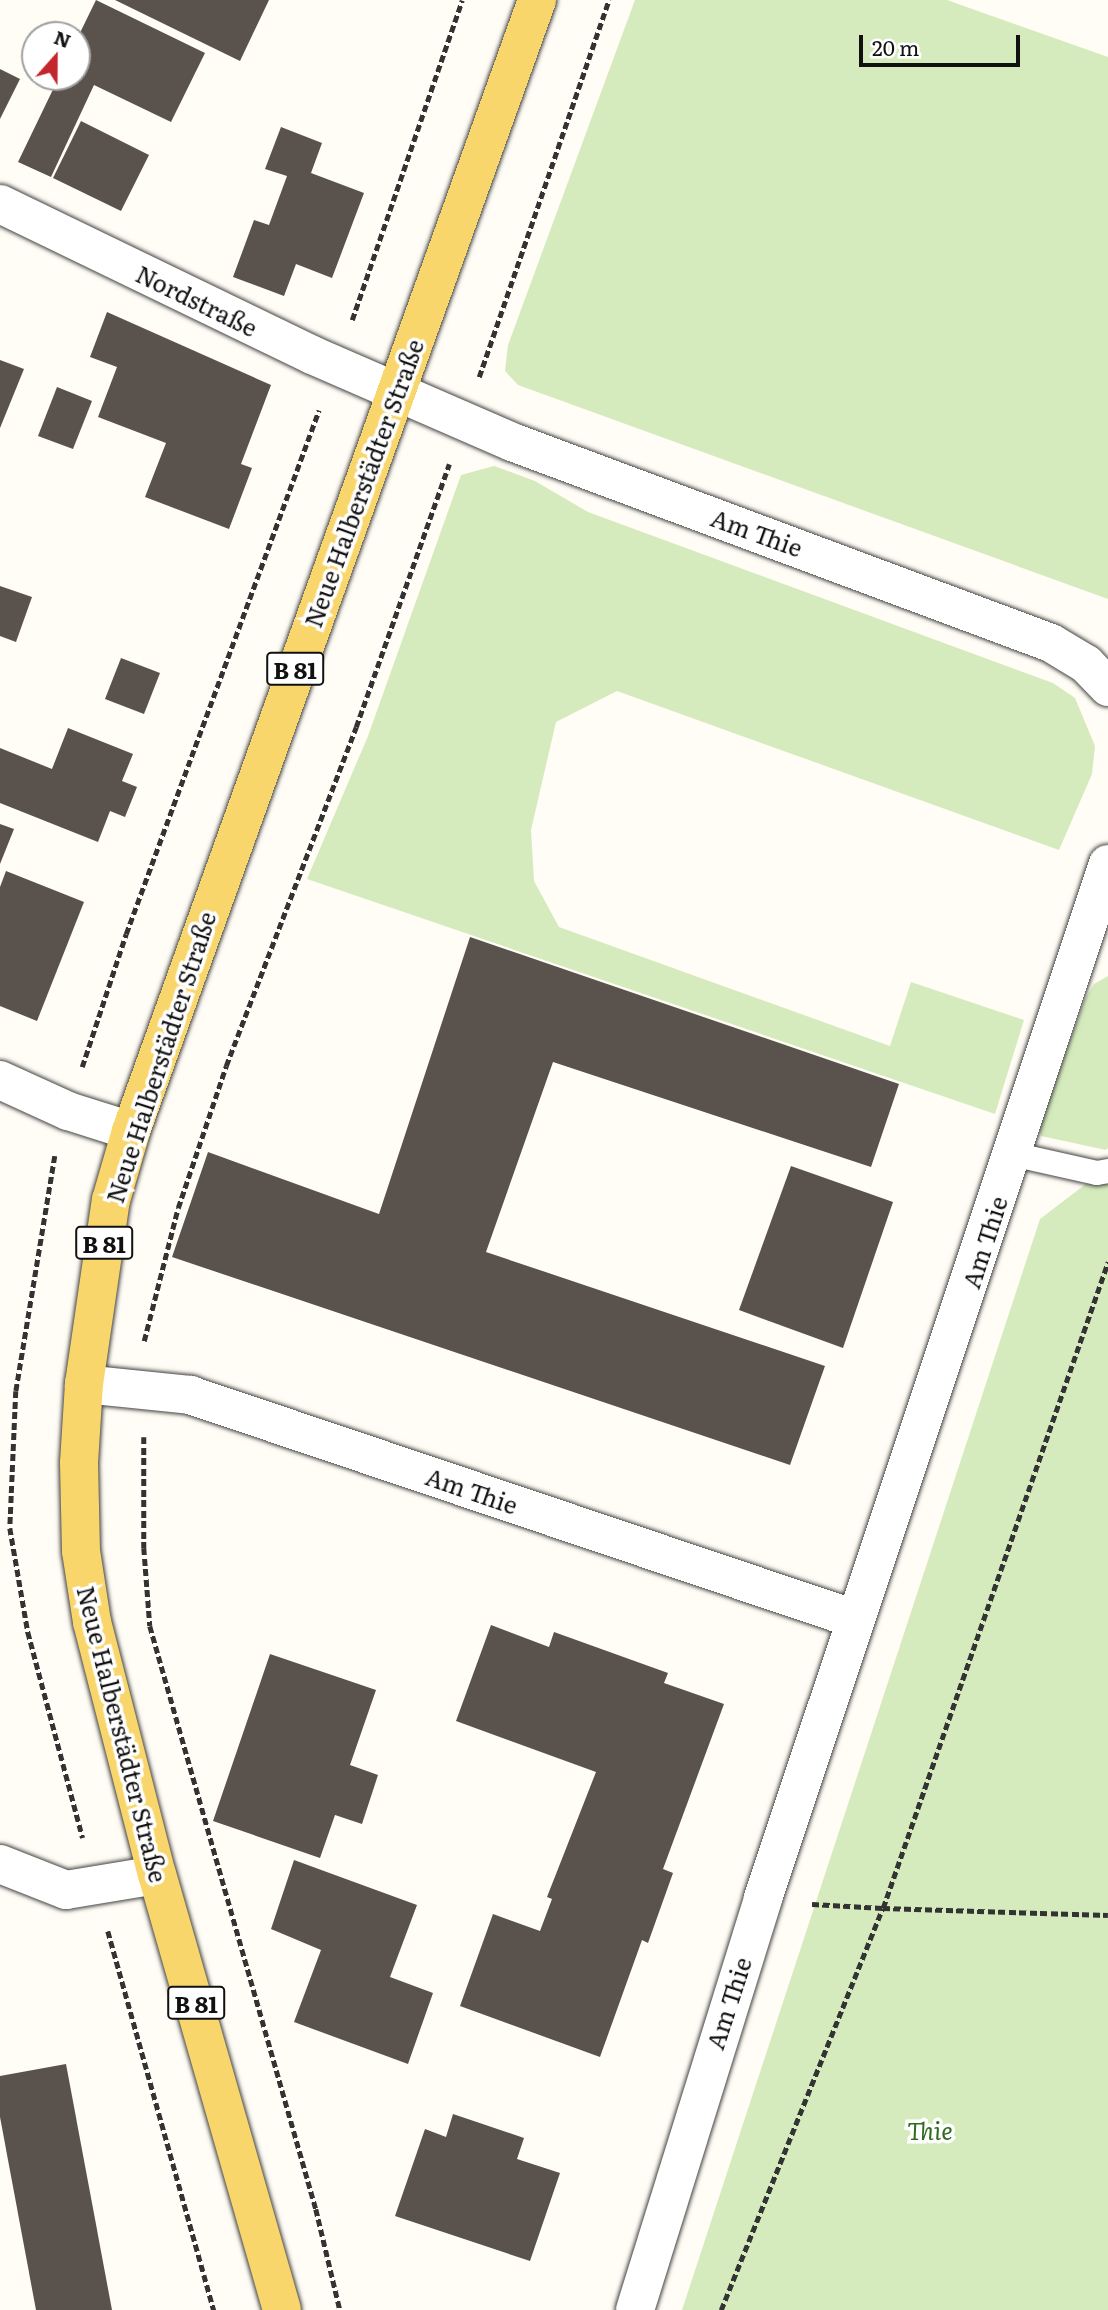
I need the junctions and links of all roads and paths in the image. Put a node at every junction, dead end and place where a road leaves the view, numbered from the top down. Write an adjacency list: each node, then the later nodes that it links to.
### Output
1 (537, 0): 4 (main road, Neue Halberstädter Straße / B 81)
2 (609, 0): 5 (path)
3 (0, 204): 4 (street, Nordstraße)
4 (396, 392): 5 (street, Am Thie); 10 (main road, Neue Halberstädter Straße / B 81)
5 (465, 418): 6 (street, Am Thie); 15 (path)
6 (1108, 687)
7 (1108, 864): 8 (street, Am Thie)
8 (1099, 918): 11 (street, Am Thie)
9 (0, 1080): 10 (street)
10 (131, 1131): 14 (main road, Neue Halberstädter Straße / B 81)
11 (1012, 1154): 12 (lane); 16 (street, Am Thie)
12 (1108, 1171)
13 (1108, 1262): 20 (path)
14 (84, 1384): 15 (street, Am Thie); 18 (main road, Neue Halberstädter Straße / B 81)
15 (145, 1389): 16 (street, Am Thie); 23 (path)
16 (855, 1619): 19 (street, Am Thie)
17 (0, 1864): 18 (street)
18 (157, 1875): 22 (main road, Neue Halberstädter Straße / B 81)
19 (762, 1898): 20 (path); 24 (street, Am Thie)
20 (883, 1908): 21 (path); 25 (path)
21 (1108, 1915)
22 (282, 2310)
23 (340, 2310)
24 (635, 2310)
25 (720, 2310)

